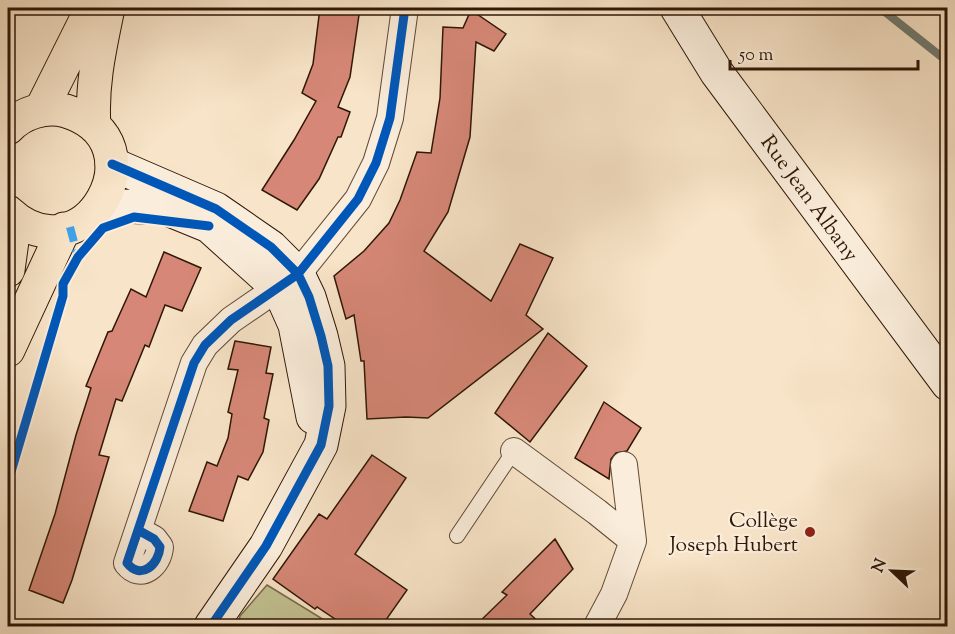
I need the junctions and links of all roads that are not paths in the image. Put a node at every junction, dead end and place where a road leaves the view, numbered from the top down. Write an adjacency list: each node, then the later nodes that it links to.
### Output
1 (92, 8): 5 (main road)
2 (108, 8): 6 (main road)
3 (405, 8): 13 (street)
4 (677, 8): 15 (street, Rue Jean Albany)
5 (41, 110): 6 (main road); 7 (main road)
6 (94, 126): 8 (main road)
7 (8, 128)
8 (112, 164): 9 (main road); 13 (street)
9 (100, 206): 11 (main road); 13 (street)
10 (11, 215): 11 (main road); 12 (main road)
11 (64, 229): 14 (main road)
12 (8, 270)
13 (288, 281): 18 (street); 21 (street)
14 (8, 350)
15 (948, 384)
16 (514, 451): 19 (lane); 20 (street)
17 (624, 465): 20 (street)
18 (138, 530)
19 (457, 536)
20 (633, 541): 22 (street)
21 (211, 627)
22 (597, 627)

